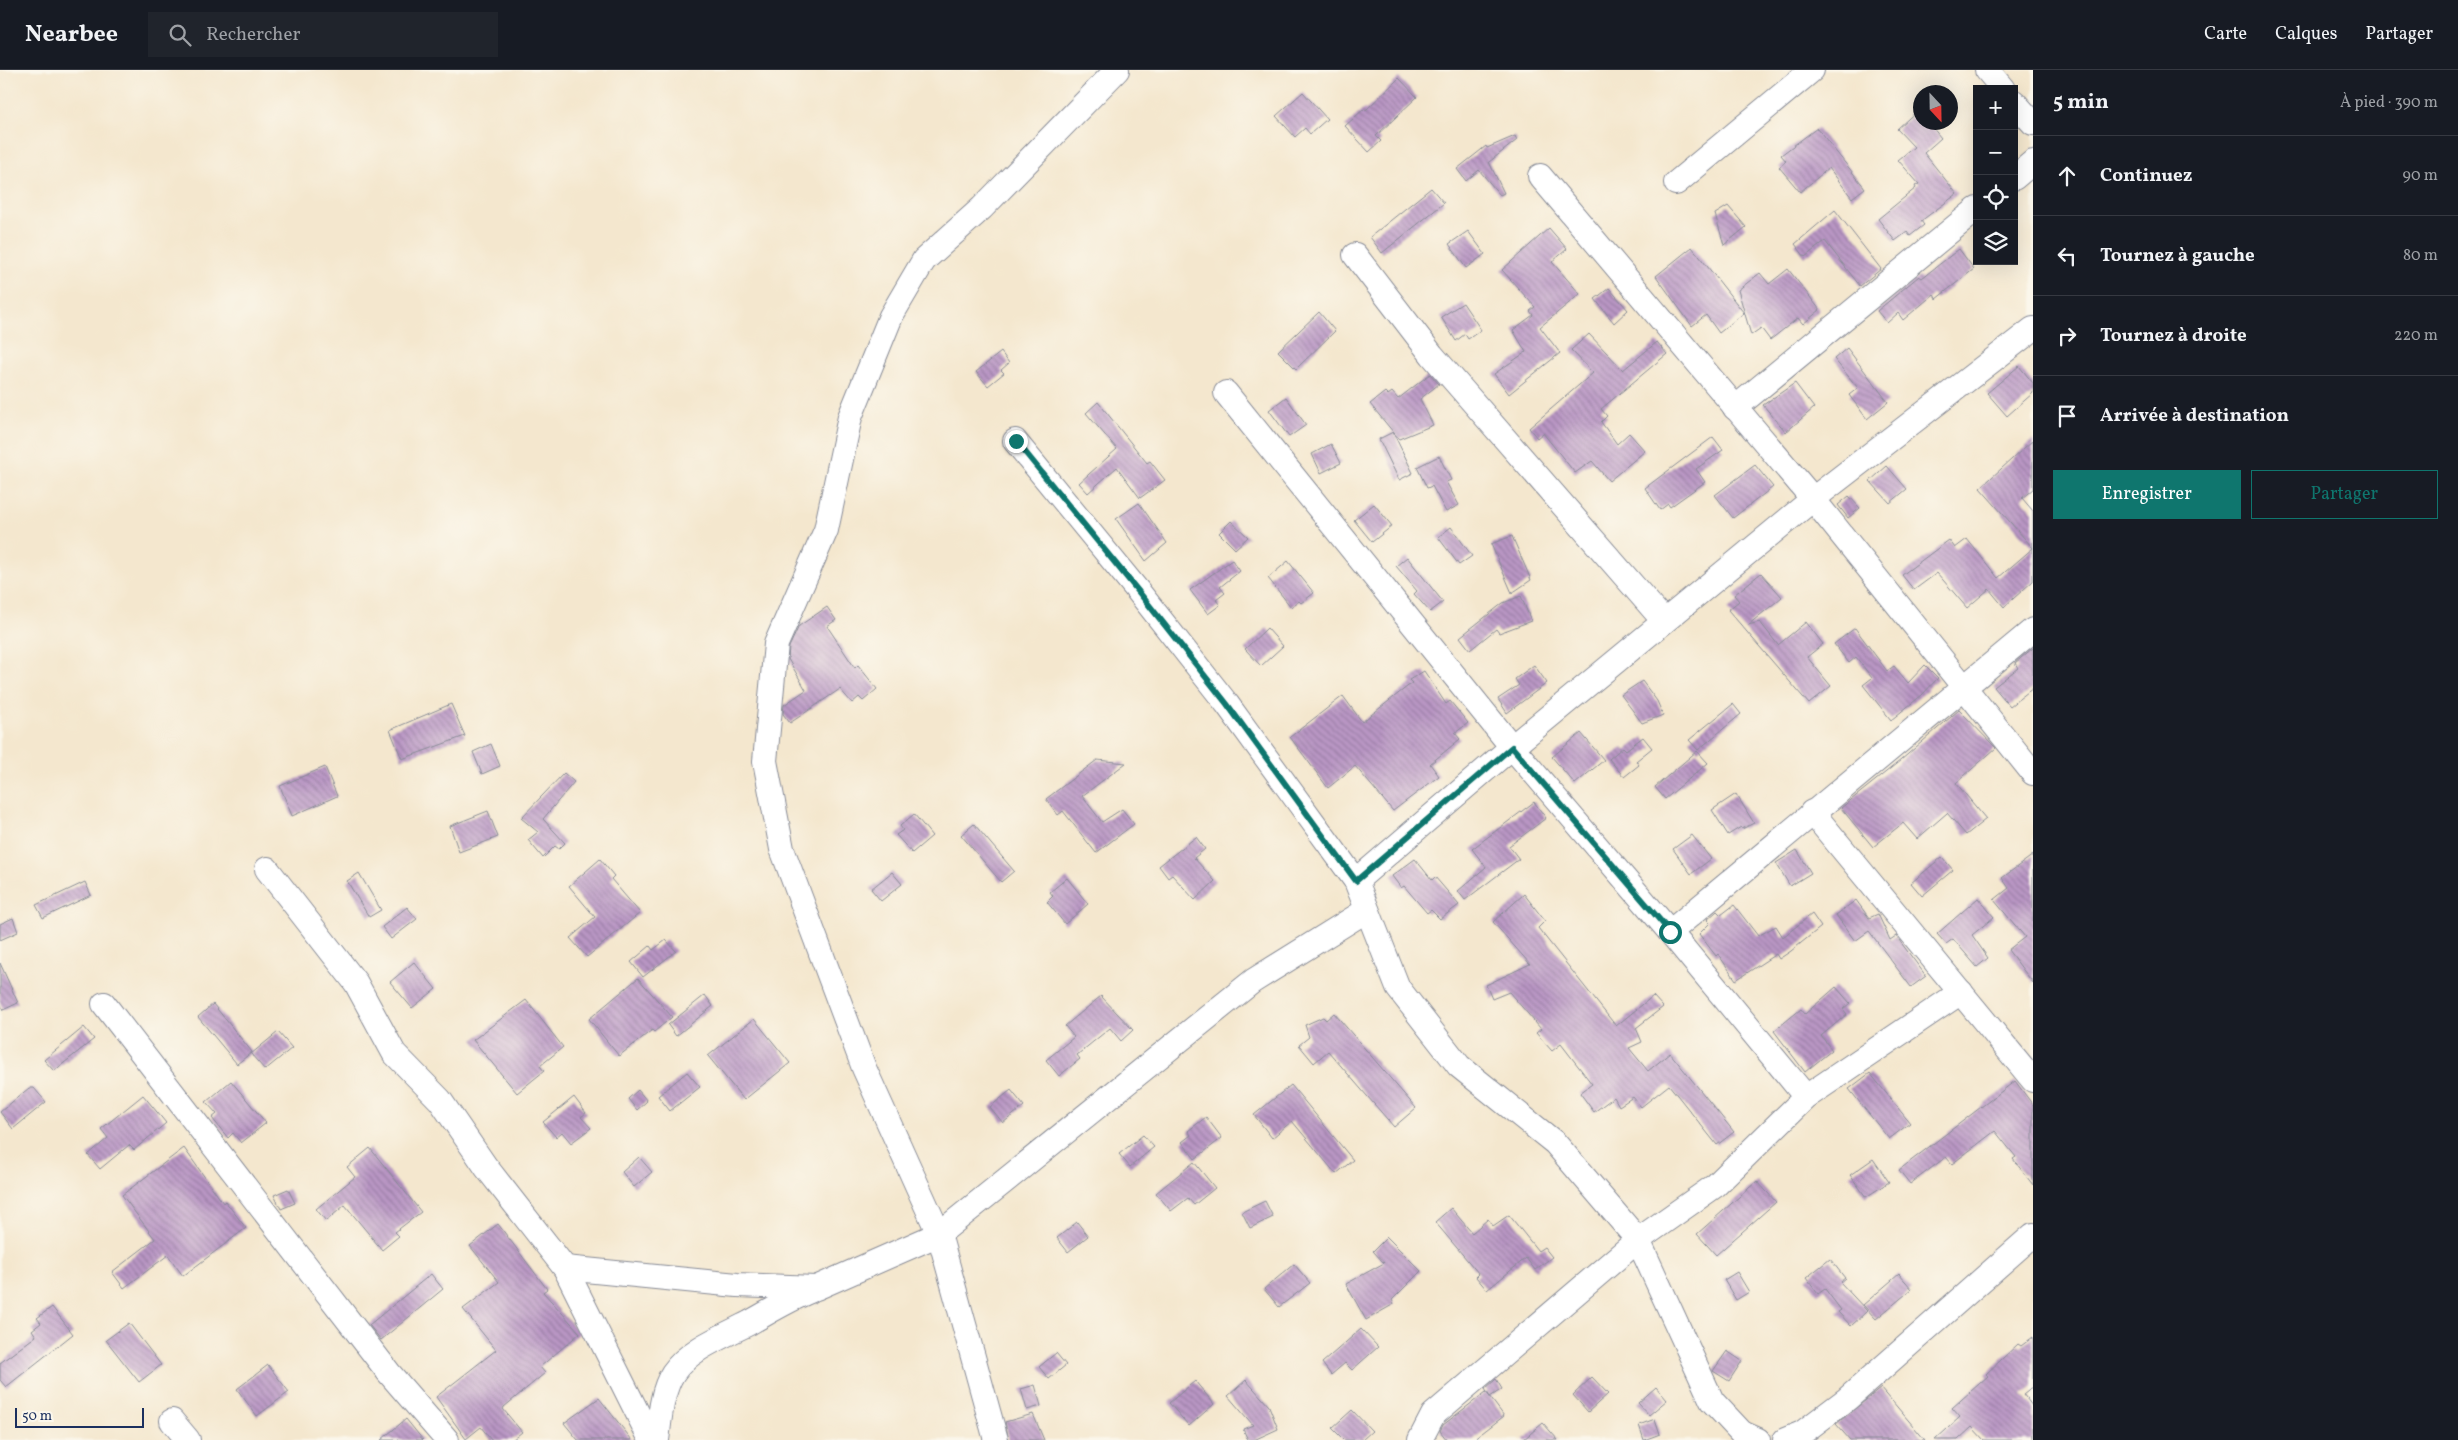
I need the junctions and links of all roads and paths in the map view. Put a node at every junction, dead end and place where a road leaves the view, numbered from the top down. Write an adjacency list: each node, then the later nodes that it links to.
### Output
1 (1117, 70): 32 (street)
2 (1812, 70): 10 (street)
3 (1987, 70): 4 (street)
4 (2000, 85)
5 (2018, 107): 6 (street)
6 (2033, 124)
7 (2033, 162): 8 (street)
8 (2018, 175)
9 (1540, 176): 15 (street)
10 (1676, 183)
11 (1973, 212): 15 (street)
12 (1356, 255): 18 (street)
13 (2033, 329): 17 (street)
14 (1226, 393): 21 (street)
15 (1735, 408): 17 (street)
16 (1016, 441): 25 (street)
17 (1813, 499): 18 (street); 20 (street)
18 (1664, 621): 21 (street)
19 (2033, 630): 20 (street)
20 (1963, 688): 22 (street); 23 (street)
21 (1512, 747): 25 (street); 27 (street)
22 (2033, 773)
23 (1812, 812): 27 (street); 28 (street)
24 (268, 869): 35 (street)
25 (1356, 881): 26 (street)
26 (1367, 910): 32 (street); 34 (street)
27 (1670, 932): 31 (street)
28 (1961, 992): 30 (street); 31 (street)
29 (104, 1004): 39 (street)
30 (2033, 1080)
31 (1806, 1097): 34 (street)
32 (939, 1234): 36 (street); 42 (street)
33 (2033, 1235): 45 (street)
34 (1638, 1240): 43 (street); 44 (street)
35 (565, 1268): 36 (street); 40 (street)
36 (816, 1288): 41 (street)
37 (172, 1421): 38 (street)
38 (188, 1440)
39 (447, 1440)
40 (651, 1440)
41 (657, 1440)
42 (996, 1440)
43 (1420, 1440)
44 (1758, 1440)
45 (1785, 1440)

